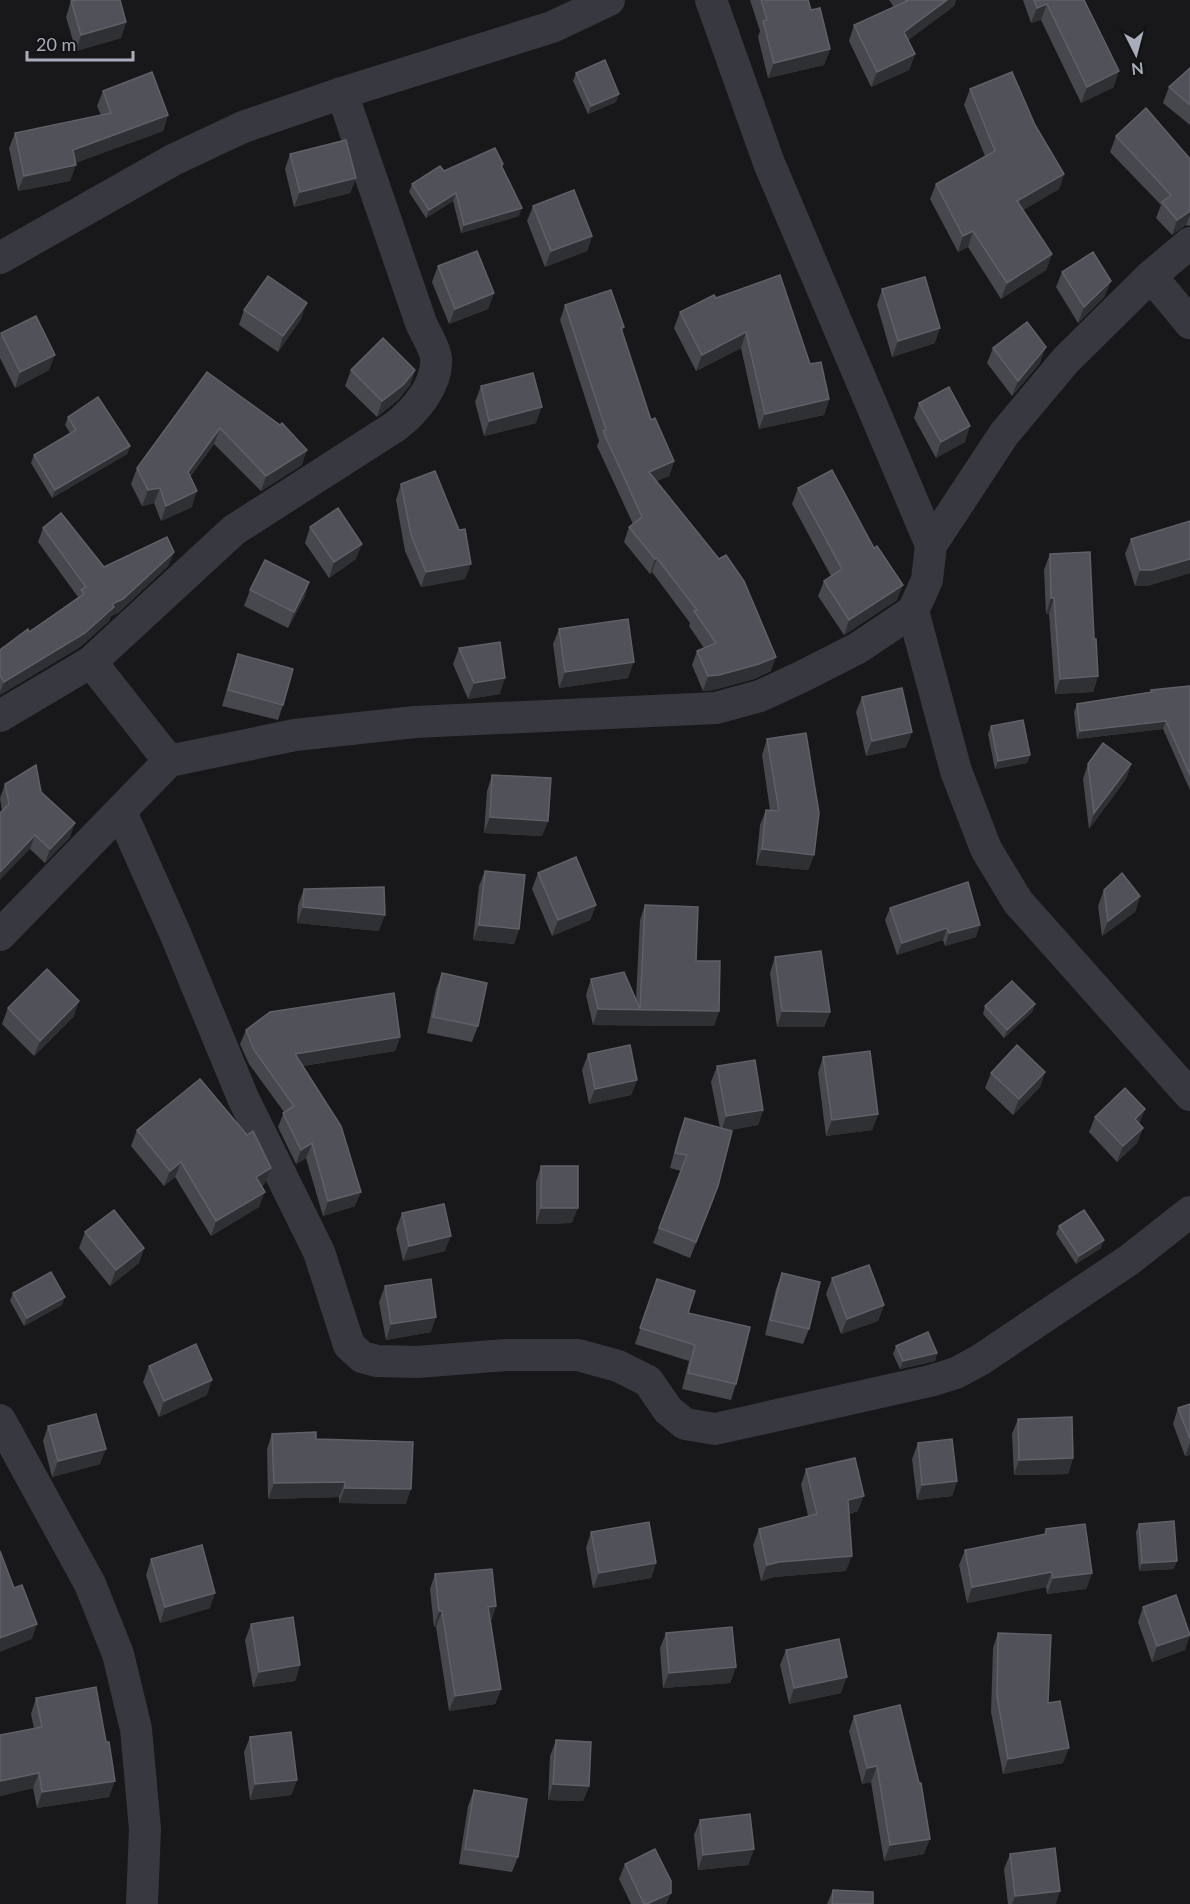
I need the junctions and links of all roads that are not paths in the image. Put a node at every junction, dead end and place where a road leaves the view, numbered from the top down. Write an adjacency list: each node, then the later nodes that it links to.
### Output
1 (609, 0): 3 (street)
2 (711, 0): 8 (street)
3 (342, 93): 5 (street); 10 (street)
4 (1190, 243): 6 (street)
5 (0, 258)
6 (1151, 276): 7 (street); 8 (street)
7 (1190, 323)
8 (932, 545): 9 (street)
9 (913, 611): 12 (street); 15 (street)
10 (90, 662): 11 (street); 12 (street)
11 (0, 716)
12 (170, 760): 13 (street)
13 (121, 812): 14 (street); 16 (street)
14 (0, 935)
15 (1190, 1095)
16 (1190, 1212)
17 (0, 1420): 18 (street)
18 (142, 1904)

